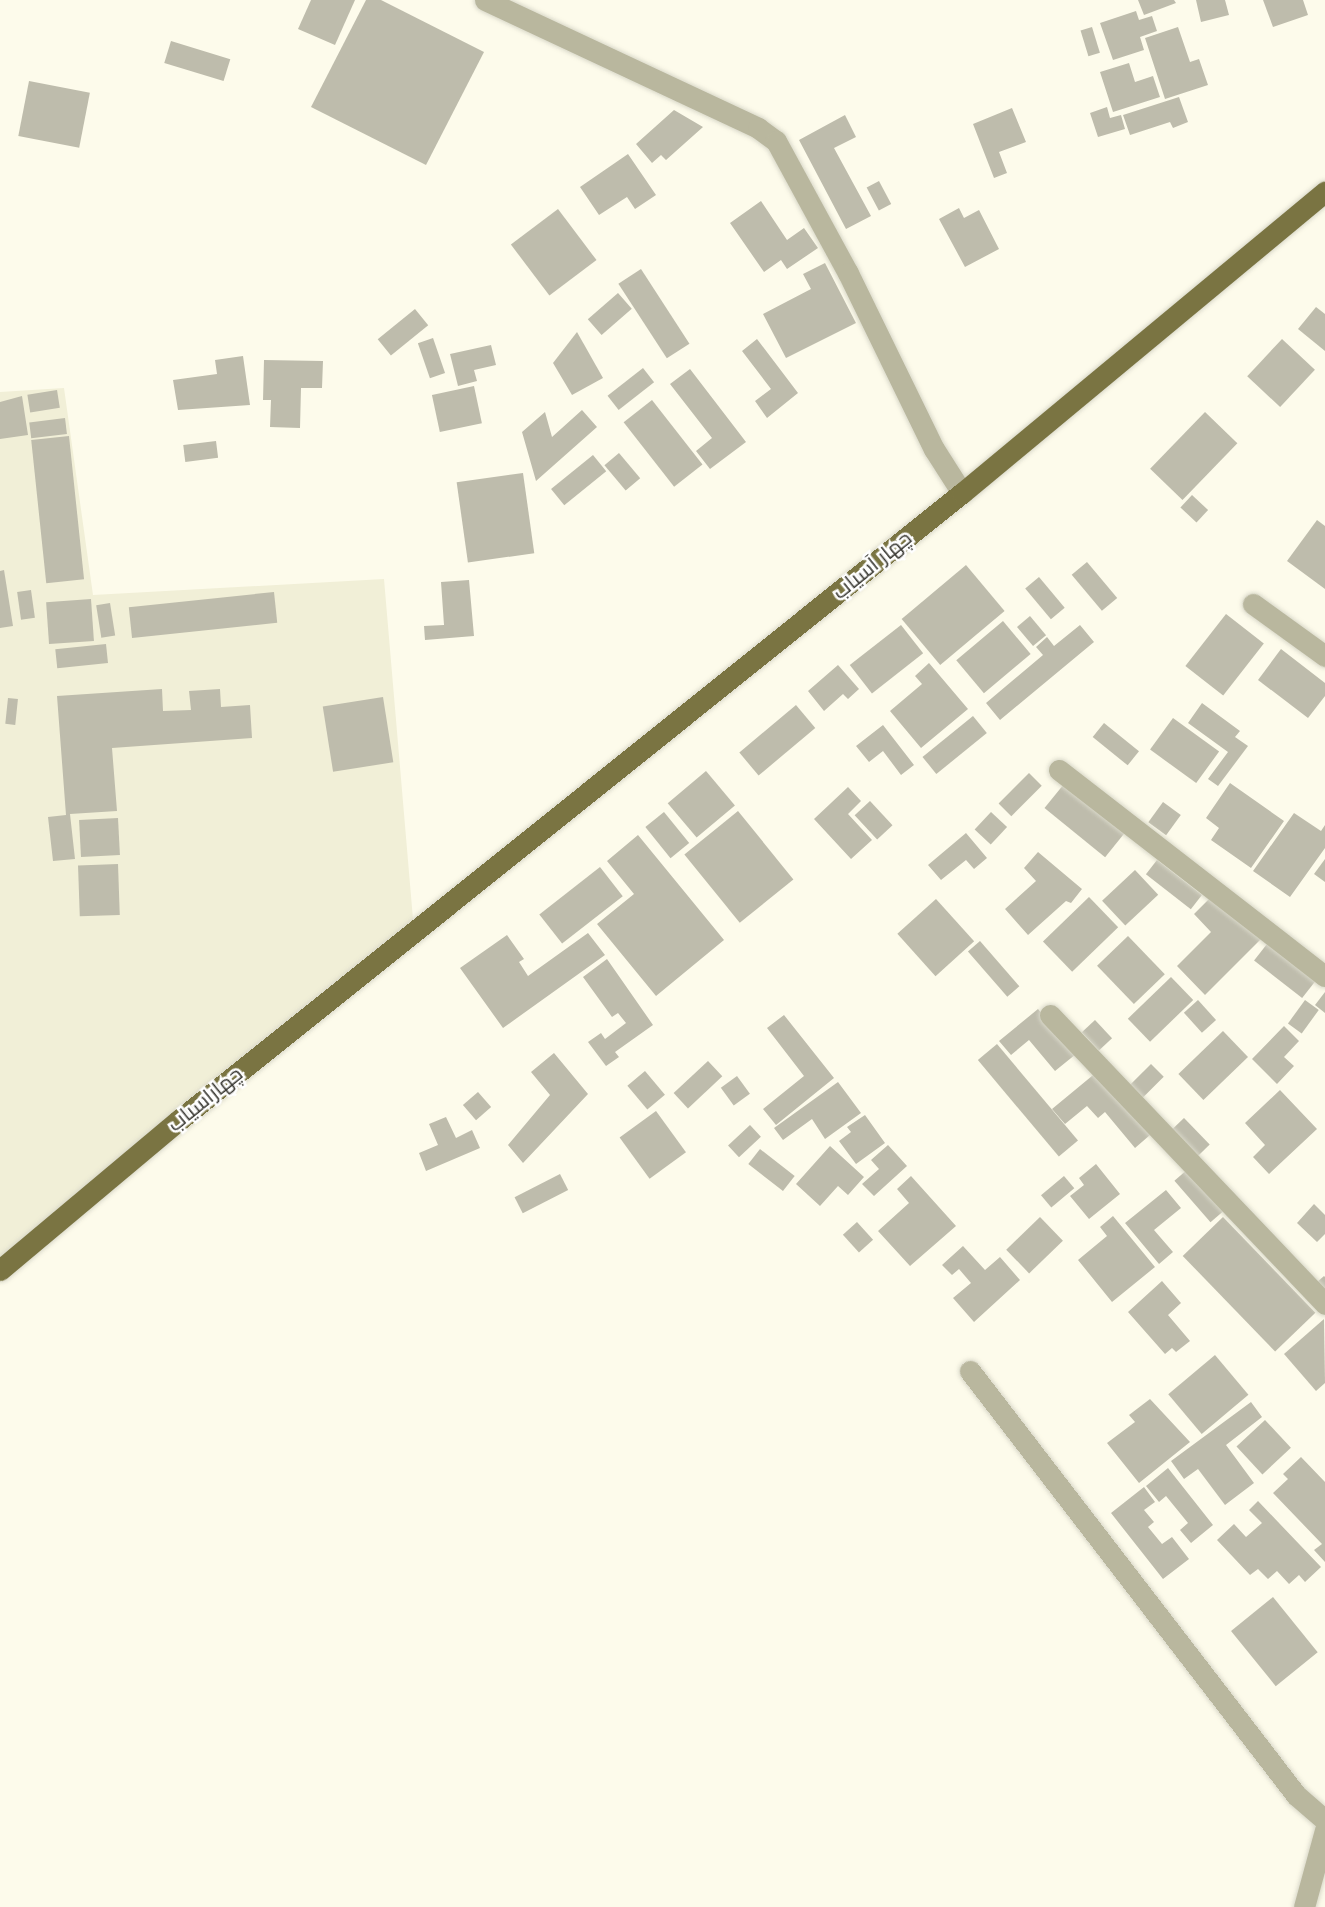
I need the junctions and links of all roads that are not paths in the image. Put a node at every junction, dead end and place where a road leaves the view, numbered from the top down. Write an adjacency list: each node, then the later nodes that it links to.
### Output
1 (485, 0): 3 (street)
2 (1325, 192): 3 (highway, چهار آسیاب)
3 (962, 493): 7 (highway, چهار آسیاب)
4 (1253, 604): 5 (street)
5 (1325, 656)
6 (1059, 770): 8 (street)
7 (414, 931): 10 (highway, چهاراسیاب)
8 (1325, 976)
9 (1050, 1015): 11 (street)
10 (0, 1270)
11 (1325, 1304)
12 (970, 1371): 13 (street)
13 (1325, 1821)
14 (1325, 1830): 15 (street)
15 (1304, 1907)

